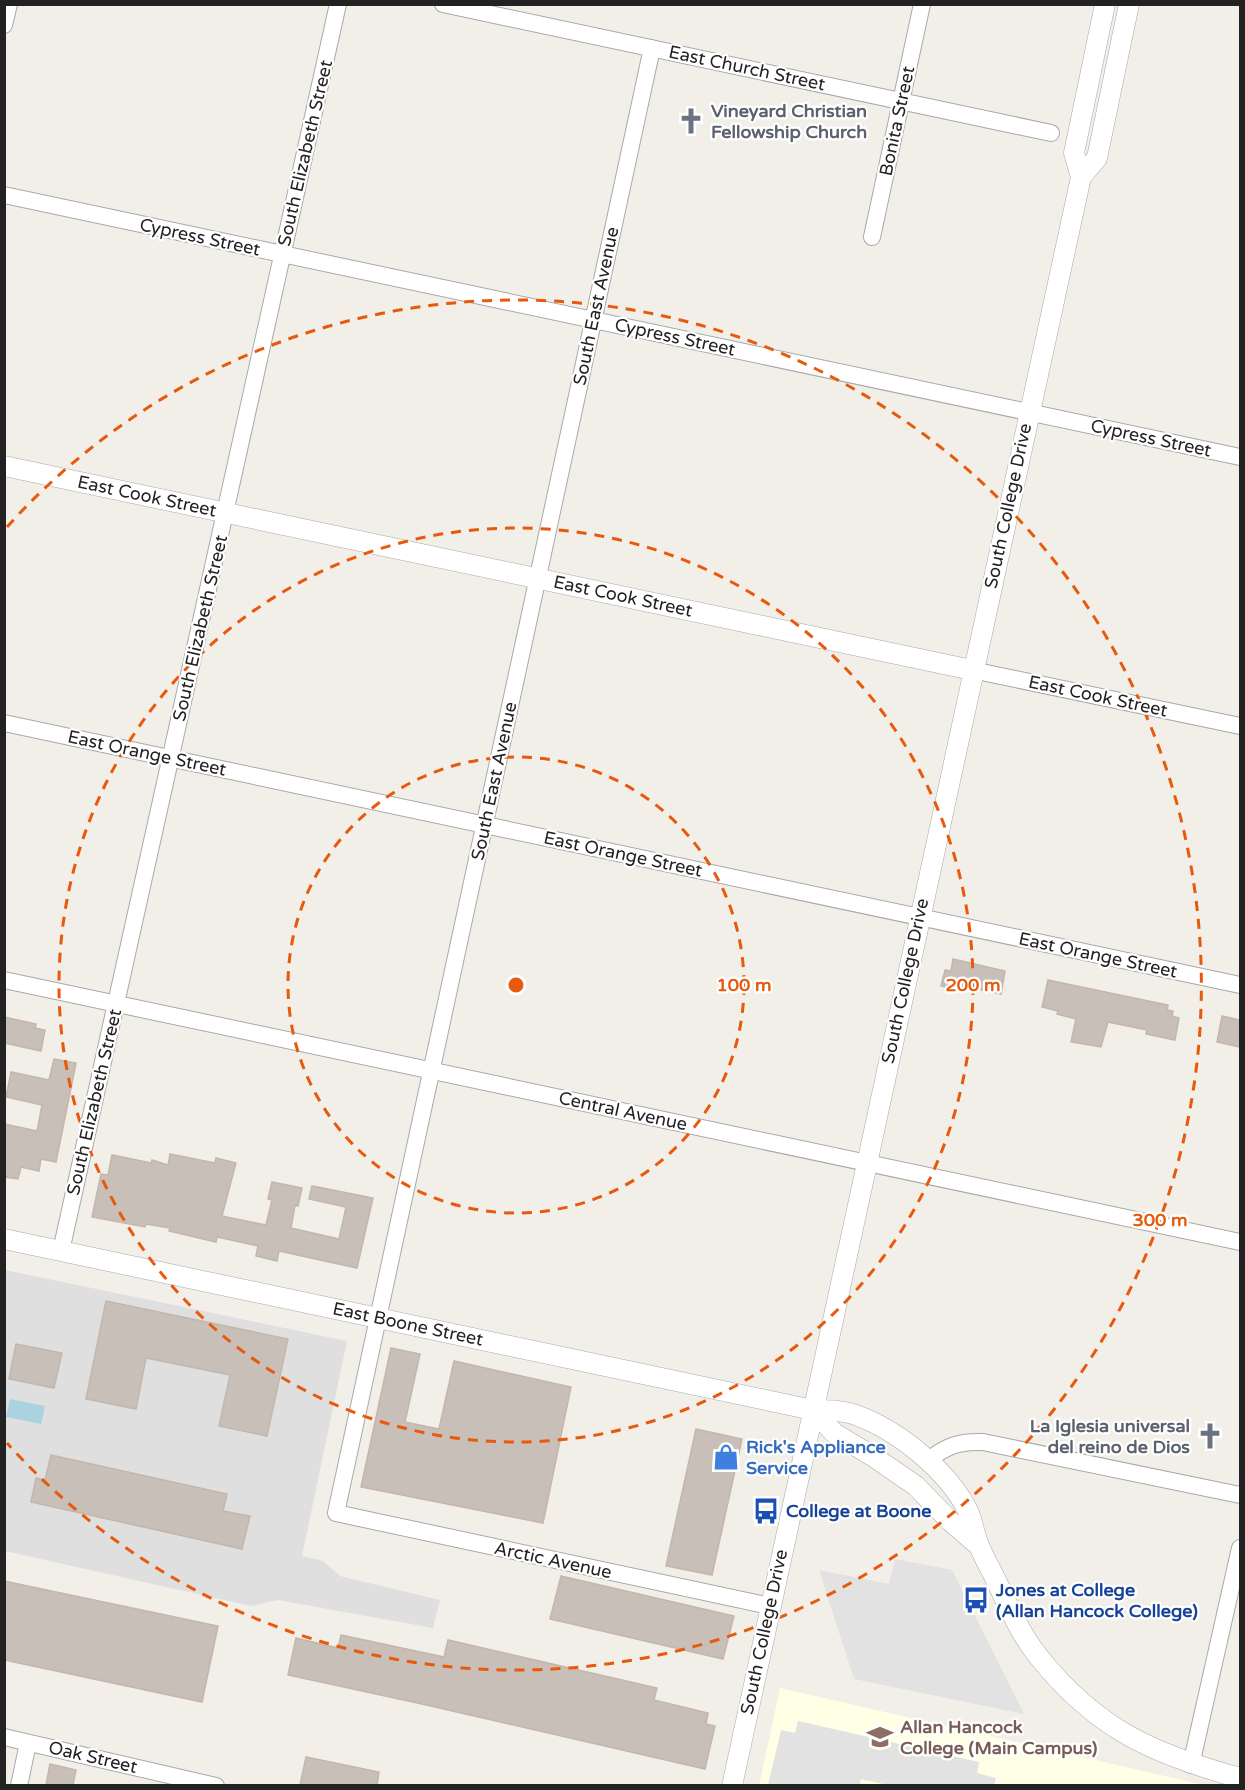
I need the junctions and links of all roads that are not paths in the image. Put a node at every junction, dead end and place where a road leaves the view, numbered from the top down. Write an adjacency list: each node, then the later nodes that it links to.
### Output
1 (9, 4): 7 (street)
2 (338, 4): 14 (street, South Elizabeth Street)
3 (443, 4): 8 (street, East Church Street)
4 (922, 4): 9 (street, Bonita Street)
5 (1105, 4): 11 (street, South College Drive)
6 (1129, 4): 11 (street, South College Drive)
7 (4, 25)
8 (652, 48): 9 (street, East Church Street); 15 (street, South East Avenue)
9 (902, 100): 10 (street, East Church Street); 13 (street, Bonita Street)
10 (1051, 133)
11 (1081, 177): 16 (street, South College Drive)
12 (4, 195): 14 (street, Cypress Street)
13 (872, 237)
14 (283, 254): 15 (street, Cypress Street); 19 (street, South Elizabeth Street)
15 (593, 320): 16 (street, Cypress Street); 20 (street, South East Avenue)
16 (1028, 412): 17 (street, Cypress Street); 21 (street, South College Drive)
17 (1240, 457)
18 (4, 466): 19 (street, East Cook Street)
19 (225, 513): 20 (street, East Cook Street); 24 (street, South Elizabeth Street)
20 (538, 578): 21 (street, East Cook Street); 25 (street, South East Avenue)
21 (972, 670): 23 (street, East Cook Street); 26 (street, South College Drive)
22 (4, 723): 24 (street, East Orange Street)
23 (1240, 726)
24 (171, 758): 25 (street, East Orange Street); 29 (street, South Elizabeth Street)
25 (484, 824): 26 (street, East Orange Street); 30 (street, South East Avenue)
26 (919, 917): 28 (street, East Orange Street); 31 (street, South College Drive)
27 (4, 980): 29 (street, Central Avenue)
28 (1240, 985)
29 (116, 1004): 30 (street, Central Avenue); 34 (street, South Elizabeth Street)
30 (432, 1070): 31 (street, Central Avenue); 35 (street, South East Avenue)
31 (866, 1162): 33 (street, Central Avenue); 36 (street, South College Drive)
32 (4, 1239): 34 (street, East Boone Street)
33 (1240, 1242)
34 (61, 1251): 35 (street, East Boone Street)
35 (378, 1318): 36 (street, East Boone Street); 39 (street, South East Avenue)
36 (813, 1410): 37 (street, East Boone Street); 40 (street); 42 (street, South College Drive)
37 (928, 1461): 38 (street); 40 (street, East Boone Street)
38 (1240, 1495)
39 (336, 1513): 42 (street, Arctic Avenue)
40 (978, 1545): 45 (street)
41 (1240, 1548): 45 (street)
42 (770, 1606): 49 (street, South College Drive)
43 (4, 1737): 44 (street, Oak Street)
44 (28, 1743): 47 (street); 48 (street, Oak Street)
45 (1191, 1765): 46 (street)
46 (1240, 1778)
47 (19, 1785)
48 (216, 1785)
49 (732, 1785)

